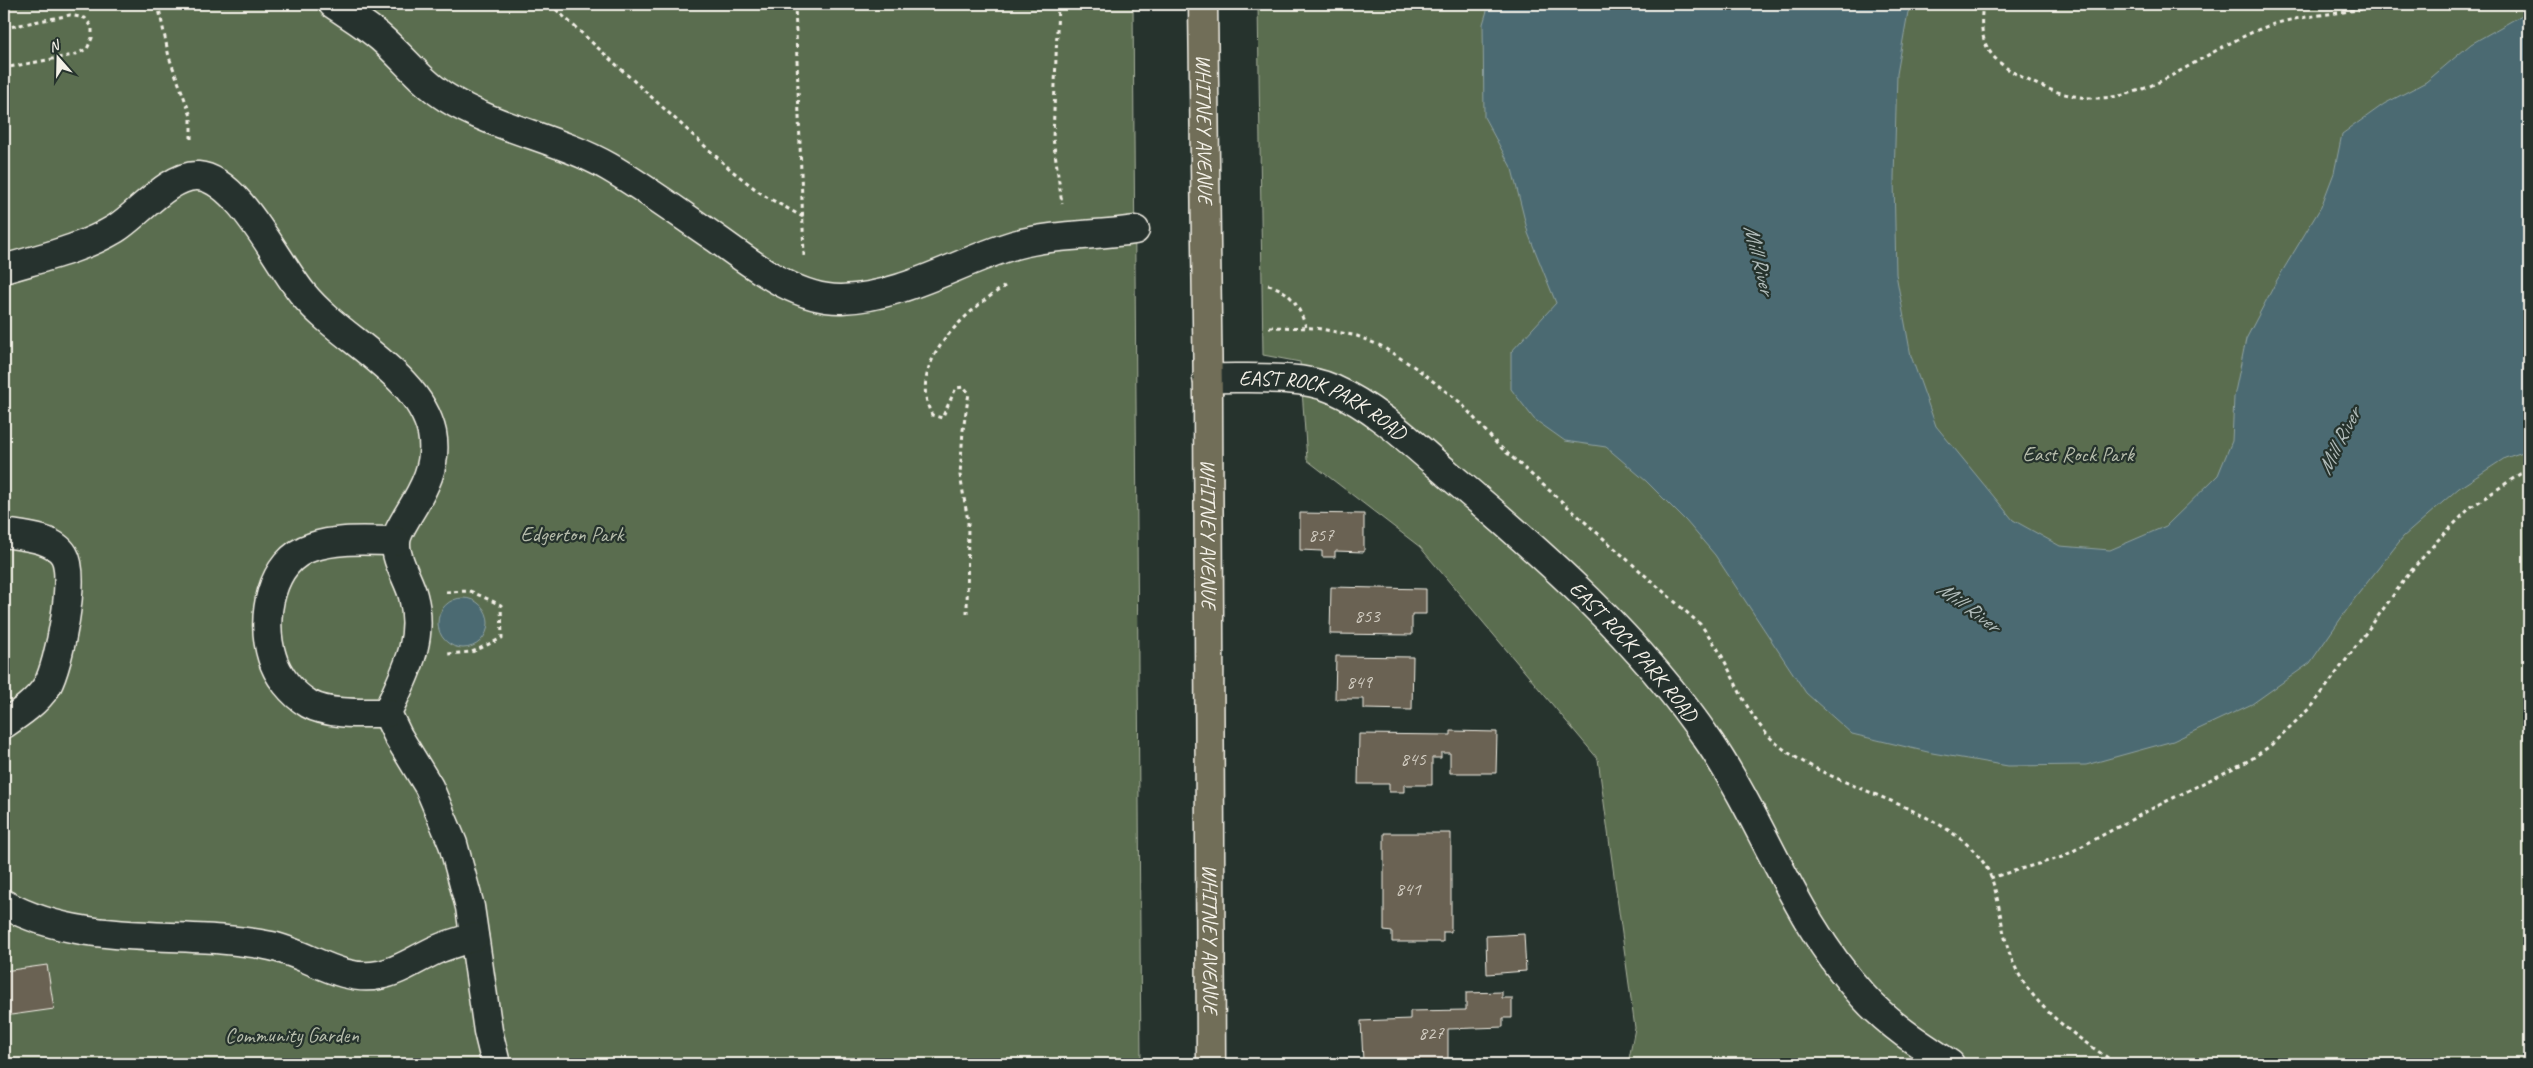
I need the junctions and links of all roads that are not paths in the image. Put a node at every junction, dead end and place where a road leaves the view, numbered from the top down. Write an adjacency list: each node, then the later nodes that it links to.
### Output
1 (333, 4): 3 (street)
2 (1203, 4): 5 (main road, WHITNEY AVENUE)
3 (1135, 230)
4 (4, 269): 7 (street)
5 (1208, 378): 13 (main road, WHITNEY AVENUE); 14 (street, EAST ROCK PARK ROAD)
6 (4, 533): 9 (street)
7 (396, 541): 8 (street); 8 (street)
8 (387, 713): 11 (street)
9 (4, 724)
10 (4, 904): 11 (street)
11 (474, 937): 12 (street)
12 (496, 1064)
13 (1211, 1064)
14 (1950, 1064)

